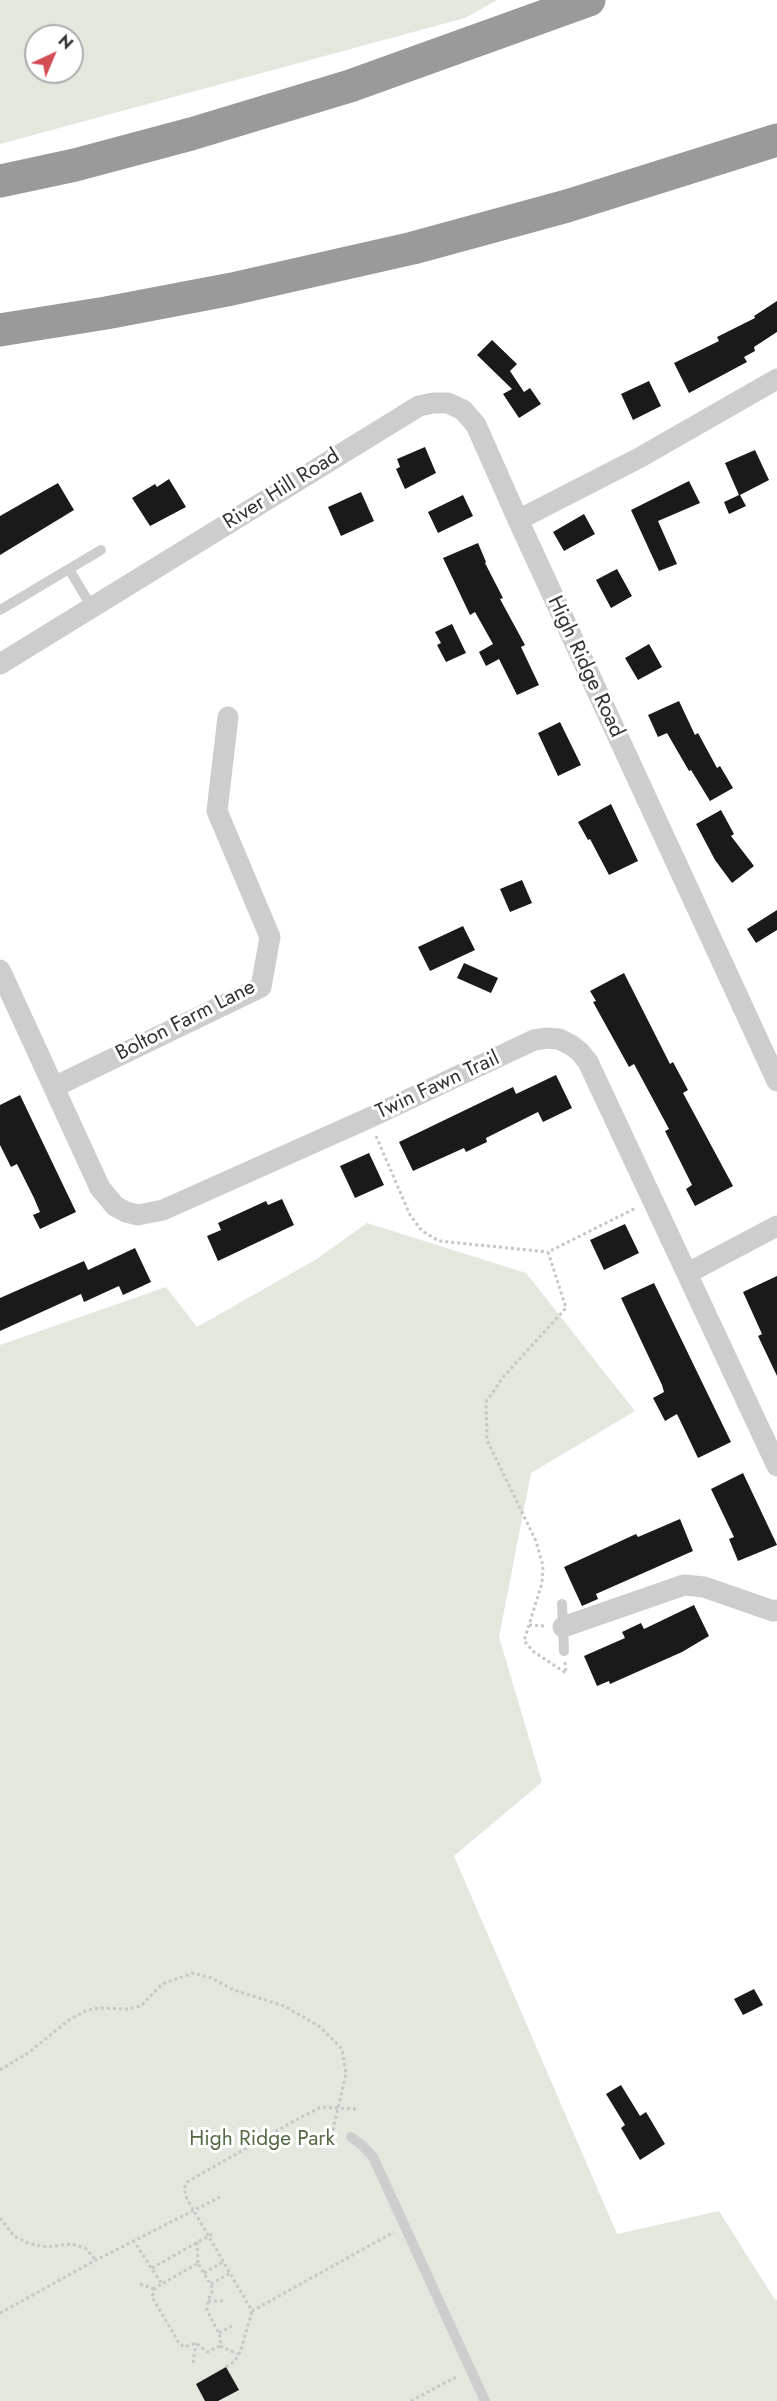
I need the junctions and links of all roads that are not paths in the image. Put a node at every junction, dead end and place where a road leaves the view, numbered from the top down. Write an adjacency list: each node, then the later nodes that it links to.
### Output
1 (589, 0): 3 (highway)
2 (777, 140): 4 (highway)
3 (0, 181)
4 (0, 330)
5 (777, 379): 6 (street)
6 (519, 520): 9 (street, River Hill Road); 14 (street, High Ridge Road)
7 (101, 550): 8 (lane)
8 (69, 569): 9 (lane); 10 (lane)
9 (91, 606): 11 (street, River Hill Road)
10 (0, 610)
11 (0, 664)
12 (228, 717): 15 (street, Bolton Farm Lane)
13 (0, 970): 15 (street, Twin Fawn Trail)
14 (777, 1081)
15 (54, 1087): 17 (street, Twin Fawn Trail)
16 (777, 1226): 17 (street)
17 (688, 1273): 18 (street, Twin Fawn Trail)
18 (777, 1466)
19 (562, 1604): 21 (lane)
20 (777, 1610): 21 (street)
21 (563, 1628): 22 (lane)
22 (564, 1651)
23 (351, 2137): 24 (lane)
24 (485, 2401)

